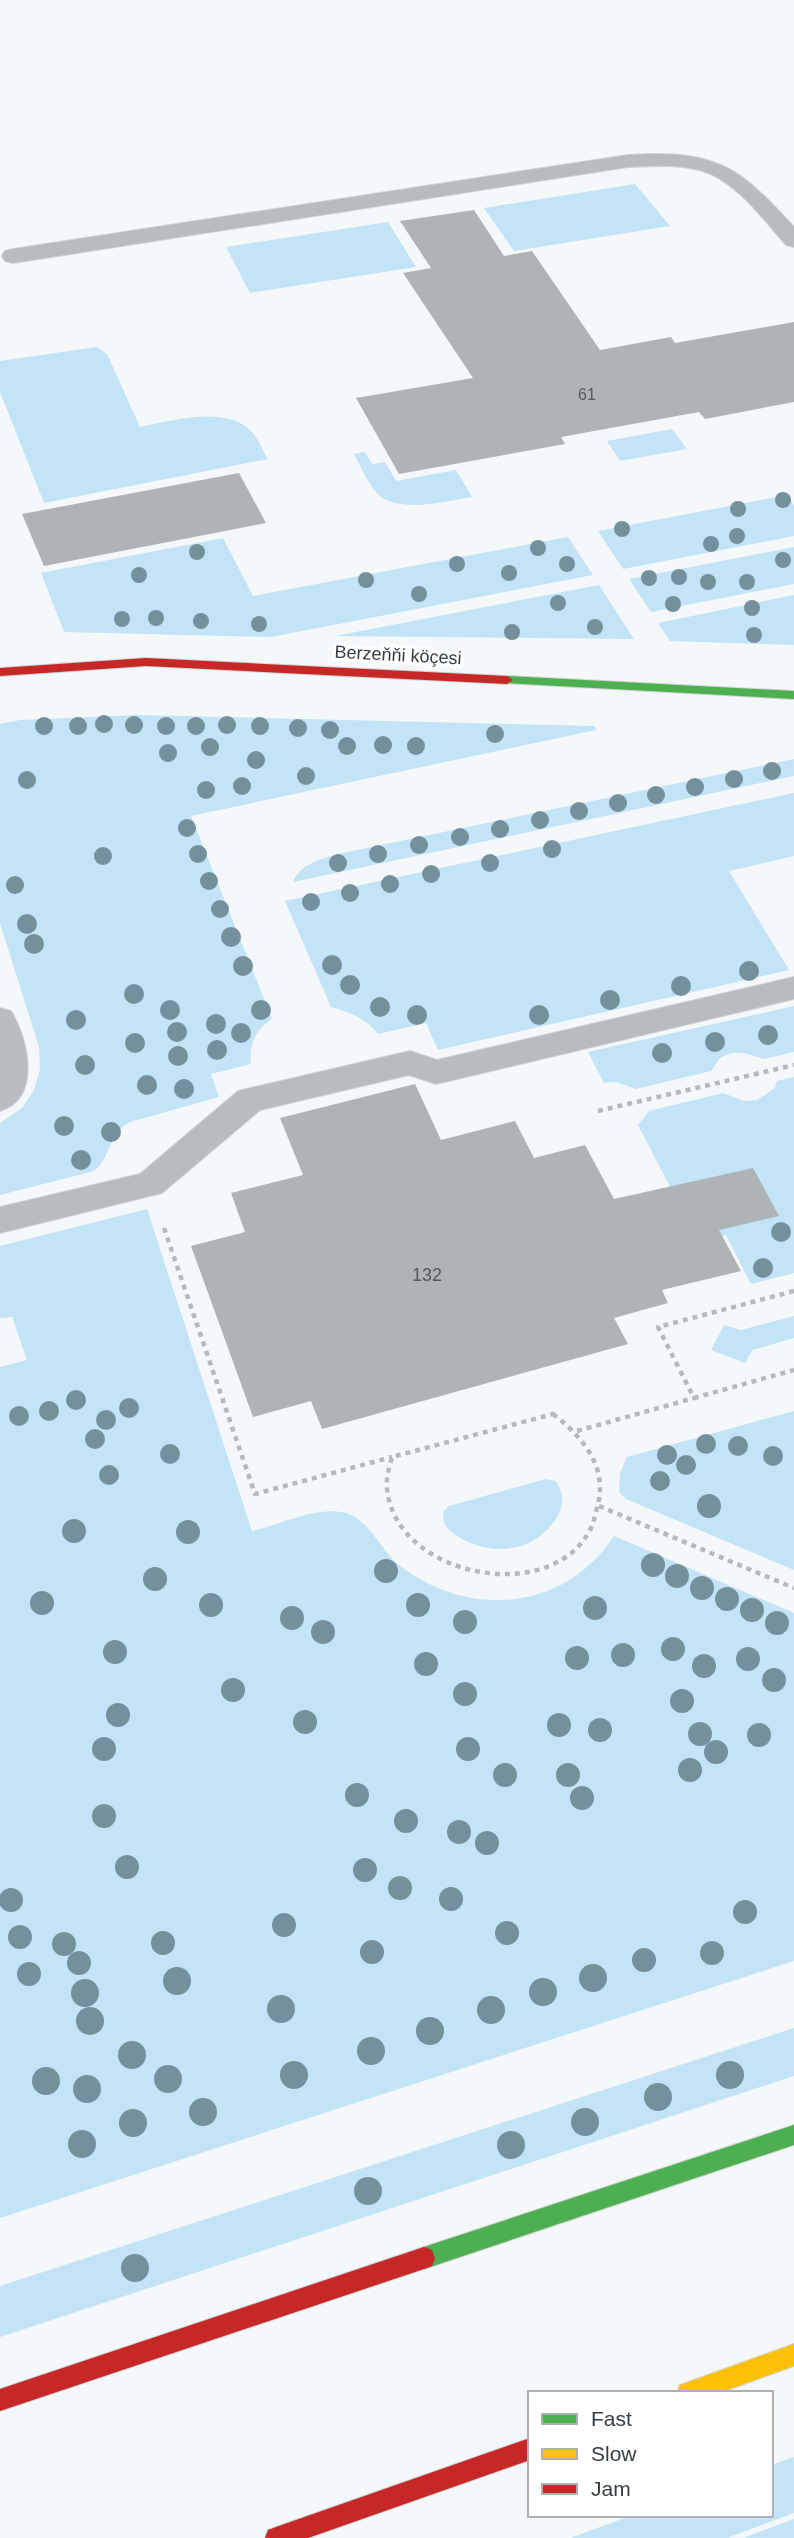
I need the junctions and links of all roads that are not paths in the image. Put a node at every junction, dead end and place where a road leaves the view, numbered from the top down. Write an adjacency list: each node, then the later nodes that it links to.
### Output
1 (794, 240): 2 (lane)
2 (13, 256)
3 (0, 672): 4 (street, Berzeňňi köçesi)
4 (794, 695)
5 (794, 988): 8 (lane)
6 (0, 1019): 7 (lane)
7 (0, 1099)
8 (0, 1220)
9 (794, 2135): 12 (street)
10 (794, 2355): 11 (street)
11 (694, 2391)
12 (0, 2400)
13 (528, 2450): 14 (street)
14 (276, 2538)

